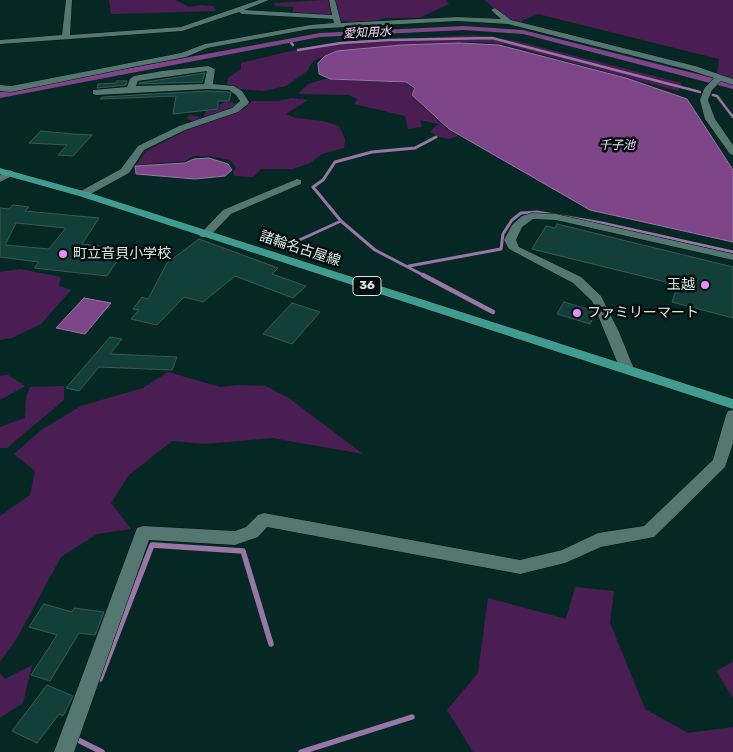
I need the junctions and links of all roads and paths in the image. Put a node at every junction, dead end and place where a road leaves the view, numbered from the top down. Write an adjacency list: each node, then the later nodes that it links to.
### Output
1 (69, 0): 10 (street)
2 (242, 0): 5 (street)
3 (266, 0): 5 (street)
4 (332, 0): 8 (street)
5 (248, 6): 7 (street)
6 (495, 10): 9 (street)
7 (234, 11): 8 (street); 10 (street)
8 (337, 21): 9 (street); 15 (street)
9 (508, 22): 12 (street)
10 (66, 38): 11 (street)
11 (0, 42)
12 (717, 81): 13 (street); 18 (street)
13 (733, 82)
14 (208, 86): 16 (street); 16 (street); 21 (street)
15 (0, 88)
16 (133, 88): 17 (street)
17 (96, 92)
18 (733, 152)
19 (3, 174): 21 (main road, 諸輪名古屋線 / 36)
20 (297, 182): 22 (street)
21 (83, 194): 22 (main road, 諸輪名古屋線 / 36)
22 (205, 235): 24 (main road, 諸輪名古屋線 / 36)
23 (733, 257): 24 (street)
24 (628, 369): 25 (main road, 諸輪名古屋線 / 36)
25 (733, 404)
26 (733, 415): 27 (street)
27 (727, 466): 28 (street)
28 (64, 752)

